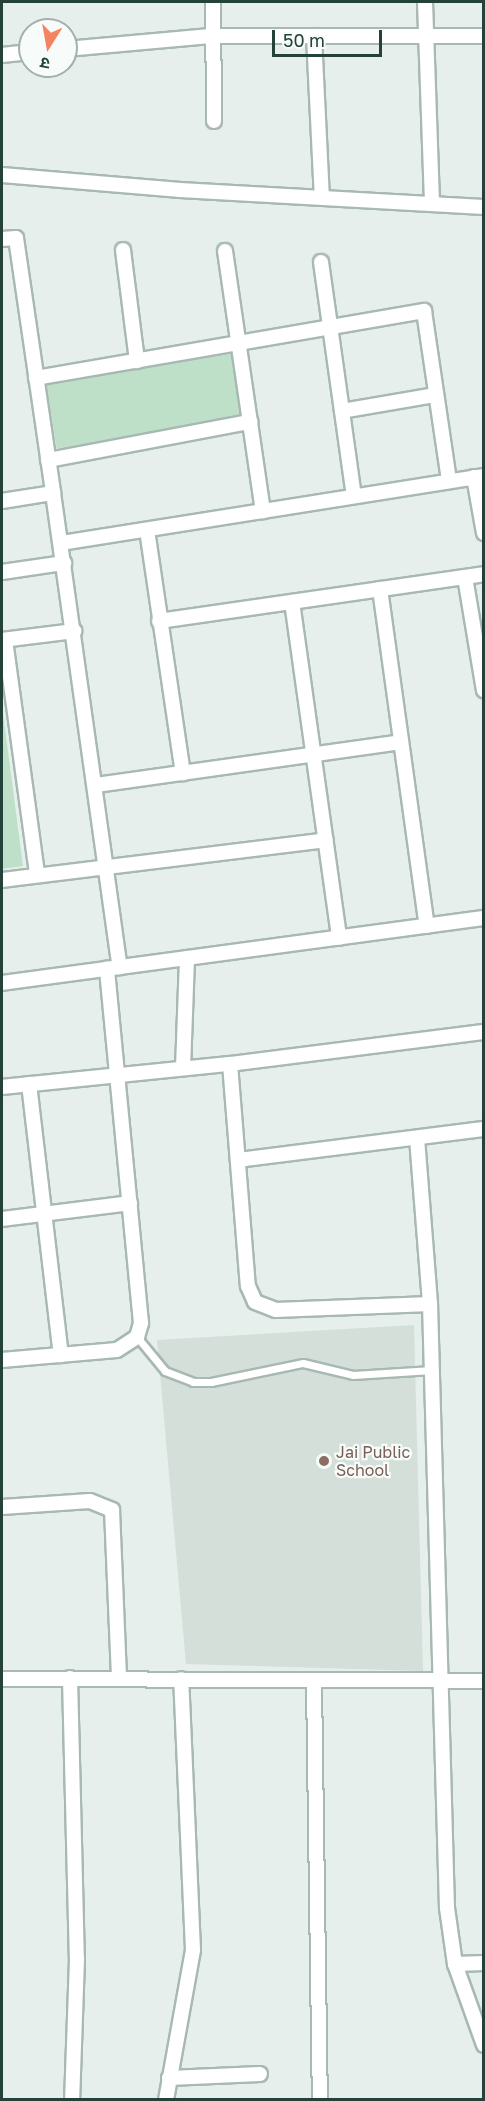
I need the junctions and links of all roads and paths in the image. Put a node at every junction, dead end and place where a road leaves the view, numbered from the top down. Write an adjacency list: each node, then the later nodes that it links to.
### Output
1 (213, 2): 3 (street)
2 (425, 2): 5 (street)
3 (213, 36): 4 (street); 7 (street); 10 (street)
4 (314, 36): 5 (street); 12 (street)
5 (427, 36): 6 (street); 14 (street)
6 (483, 36)
7 (78, 48)
8 (18, 53): 9 (street)
9 (2, 55)
10 (214, 121)
11 (2, 175): 12 (street)
12 (322, 197): 13 (street)
13 (390, 200): 14 (street); 15 (street)
14 (432, 202): 15 (street)
15 (483, 207)
16 (2, 239): 23 (street)
17 (123, 250): 22 (street)
18 (225, 251): 21 (street)
19 (321, 262): 20 (street)
20 (330, 330): 21 (street); 24 (street); 25 (street)
21 (239, 345): 22 (street); 26 (street)
22 (137, 361): 23 (street)
23 (36, 378): 27 (street)
24 (435, 395): 25 (street); 29 (street)
25 (342, 411): 31 (street)
26 (250, 422): 27 (street); 33 (street)
27 (48, 460): 30 (street)
28 (479, 476): 29 (street); 35 (street)
29 (449, 481): 31 (street)
30 (53, 492): 32 (street); 36 (street)
31 (354, 496): 33 (street)
32 (2, 501)
33 (263, 511): 34 (street)
34 (147, 530): 36 (street); 43 (street)
35 (483, 533)
36 (61, 543): 37 (street)
37 (64, 563): 38 (street); 44 (street)
38 (2, 572)
39 (483, 574): 40 (street)
40 (465, 577): 41 (street); 46 (street)
41 (380, 589): 42 (street); 48 (street)
42 (292, 602): 43 (street); 49 (street)
43 (159, 621): 50 (street)
44 (74, 631): 45 (street); 51 (street)
45 (3, 640): 54 (street)
46 (481, 658): 47 (street)
47 (483, 690)
48 (401, 742): 49 (street); 57 (street)
49 (314, 755): 50 (street); 52 (street)
50 (183, 773): 51 (street)
51 (96, 785): 53 (street)
52 (326, 840): 53 (street); 58 (street)
53 (107, 866): 54 (street); 60 (street)
54 (37, 875): 55 (street)
55 (2, 880)
56 (483, 918): 57 (street)
57 (427, 926): 58 (street)
58 (339, 938): 59 (street)
59 (187, 958): 60 (street); 64 (street)
60 (114, 968): 61 (street); 65 (street)
61 (2, 983)
62 (483, 1032): 63 (street)
63 (230, 1064): 64 (street); 70 (street)
64 (183, 1068): 65 (street)
65 (117, 1074): 66 (street); 71 (street)
66 (29, 1083): 67 (street); 72 (street)
67 (2, 1086)
68 (483, 1129): 69 (street)
69 (417, 1138): 70 (street); 74 (street)
70 (238, 1160): 74 (street)
71 (130, 1203): 72 (street); 75 (street)
72 (46, 1214): 73 (street); 77 (street)
73 (2, 1219)
74 (430, 1304): 79 (street)
75 (137, 1337): 77 (street); 79 (lane)
76 (2, 1355): 78 (street)
77 (61, 1355): 78 (street)
78 (2, 1360)
79 (432, 1370): 87 (street)
80 (2, 1507): 82 (street)
81 (70, 1678): 82 (street); 83 (street); 93 (street)
82 (119, 1678): 84 (street)
83 (2, 1679)
84 (181, 1679): 85 (street); 92 (street)
85 (314, 1681): 87 (street); 95 (street)
86 (483, 1681): 87 (street)
87 (440, 1683): 89 (street)
88 (483, 1962): 89 (street)
89 (455, 1964): 90 (street)
90 (483, 2046)
91 (260, 2074): 92 (street)
92 (169, 2078): 94 (street)
93 (72, 2100)
94 (166, 2100)
95 (320, 2100)

